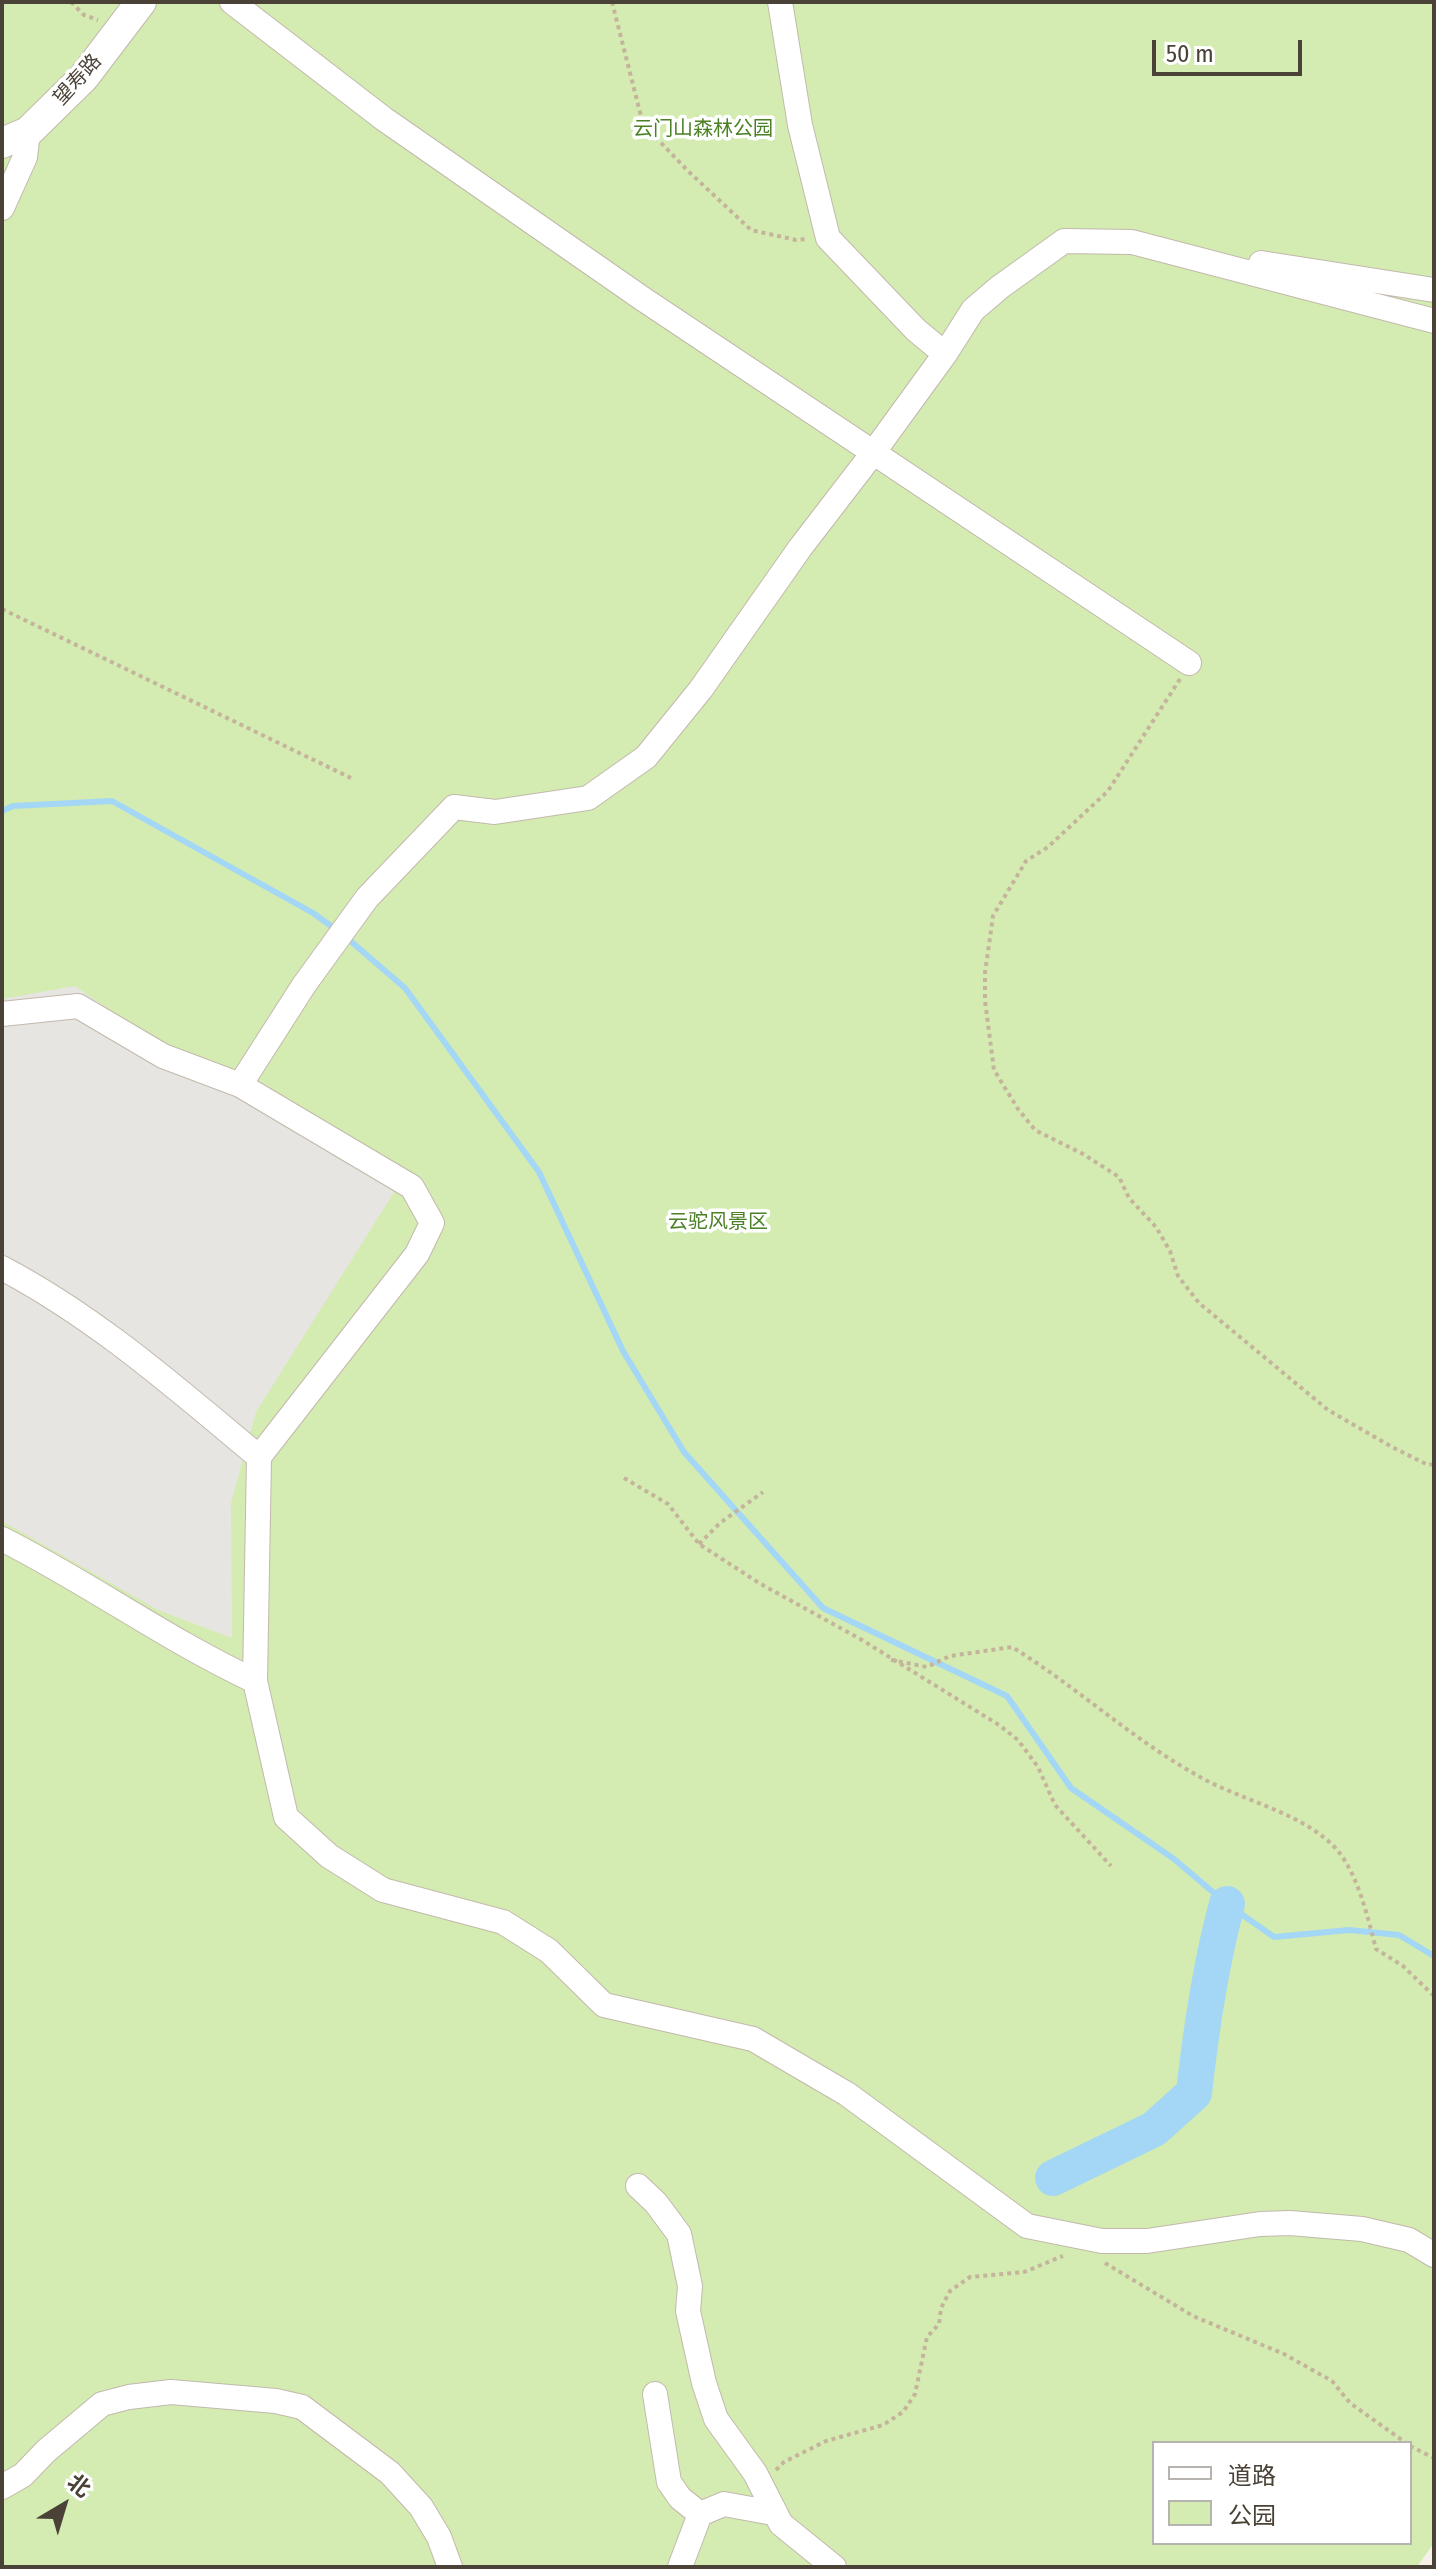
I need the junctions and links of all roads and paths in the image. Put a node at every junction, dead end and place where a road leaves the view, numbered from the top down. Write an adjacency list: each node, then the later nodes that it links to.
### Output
1 (141, 2): 5 (street, 望寿路)
2 (232, 2): 12 (street)
3 (612, 2): 7 (path)
4 (780, 2): 7 (street)
5 (15, 138): 6 (street)
6 (2, 208)
7 (828, 238): 11 (street)
8 (1190, 256): 9 (street); 10 (street); 11 (street)
9 (1434, 290)
10 (1434, 321)
11 (945, 354): 12 (street)
12 (873, 453): 14 (street); 17 (street)
13 (2, 609): 15 (path)
14 (1189, 663): 20 (path)
15 (351, 778)
16 (2, 1014): 17 (street)
17 (240, 1085): 19 (street)
18 (2, 1268): 19 (street)
19 (259, 1457): 26 (street)
20 (1434, 1464)
21 (624, 1478): 24 (path)
22 (763, 1492): 24 (path)
23 (2, 1539): 26 (street)
24 (699, 1544): 25 (path)
25 (891, 1660): 27 (path); 28 (path)
26 (255, 1681): 30 (street)
27 (1111, 1866)
28 (1434, 1996)
29 (638, 2186): 37 (street)
30 (1069, 2234): 31 (street); 37 (path)
31 (1102, 2241): 32 (street); 34 (path)
32 (1434, 2255)
33 (655, 2394): 40 (street)
34 (1404, 2441)
35 (1412, 2446): 36 (path)
36 (1434, 2458)
37 (760, 2485): 39 (street)
38 (2, 2487): 41 (street)
39 (773, 2513): 40 (street); 43 (street)
40 (700, 2514): 42 (street)
41 (450, 2567)
42 (680, 2567)
43 (834, 2567)

